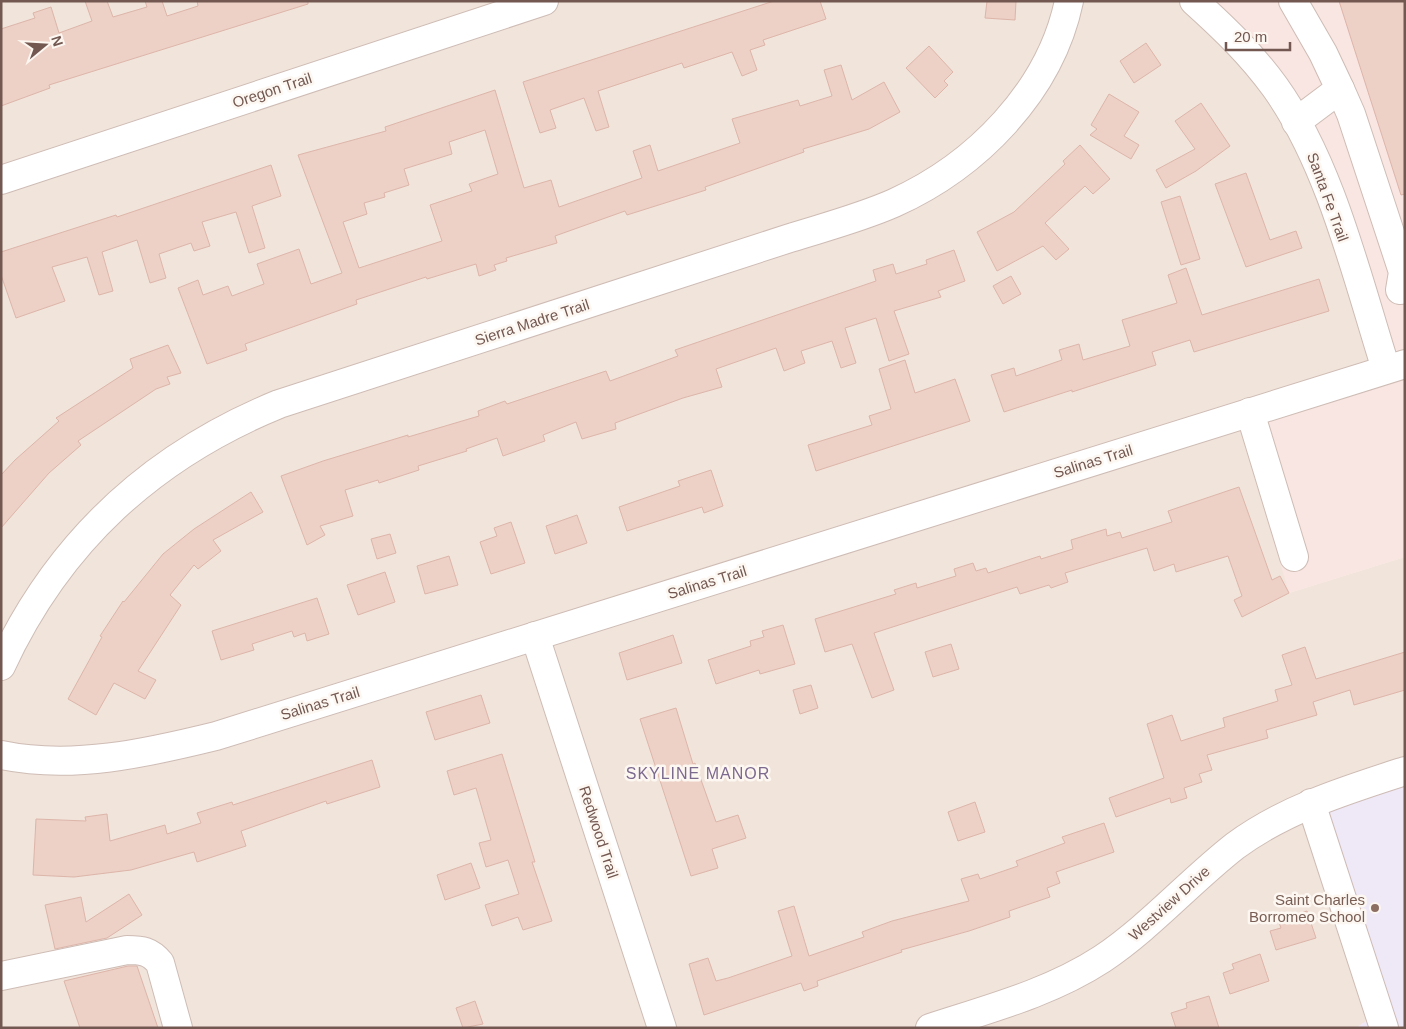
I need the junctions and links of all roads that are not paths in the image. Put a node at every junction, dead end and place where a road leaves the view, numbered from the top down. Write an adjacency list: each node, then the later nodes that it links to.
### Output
1 (544, 1): 7 (street, Oregon Trail)
2 (1069, 1): 14 (street, Sierra Madre Trail)
3 (1194, 1): 6 (street, Santa Fe Trail)
4 (1293, 1): 5 (street)
5 (1340, 89): 6 (street); 9 (street)
6 (1296, 122): 8 (street, Santa Fe Trail)
7 (1, 180)
8 (1362, 293): 9 (street); 10 (street, Santa Fe Trail)
9 (1402, 293)
10 (1396, 366): 11 (street, Salinas Trail)
11 (1250, 412): 12 (street); 13 (street, Salinas Trail)
12 (1294, 557)
13 (535, 636): 15 (street, Salinas Trail); 21 (street, Redwood Trail)
14 (1, 666)
15 (1, 755)
16 (1405, 771): 17 (street, Westview Drive)
17 (1311, 803): 19 (street, Westview Drive); 23 (street)
18 (1, 976): 20 (street)
19 (999, 1017): 22 (street, Westview Drive)
20 (178, 1028)
21 (662, 1028)
22 (930, 1028)
23 (1384, 1028)

